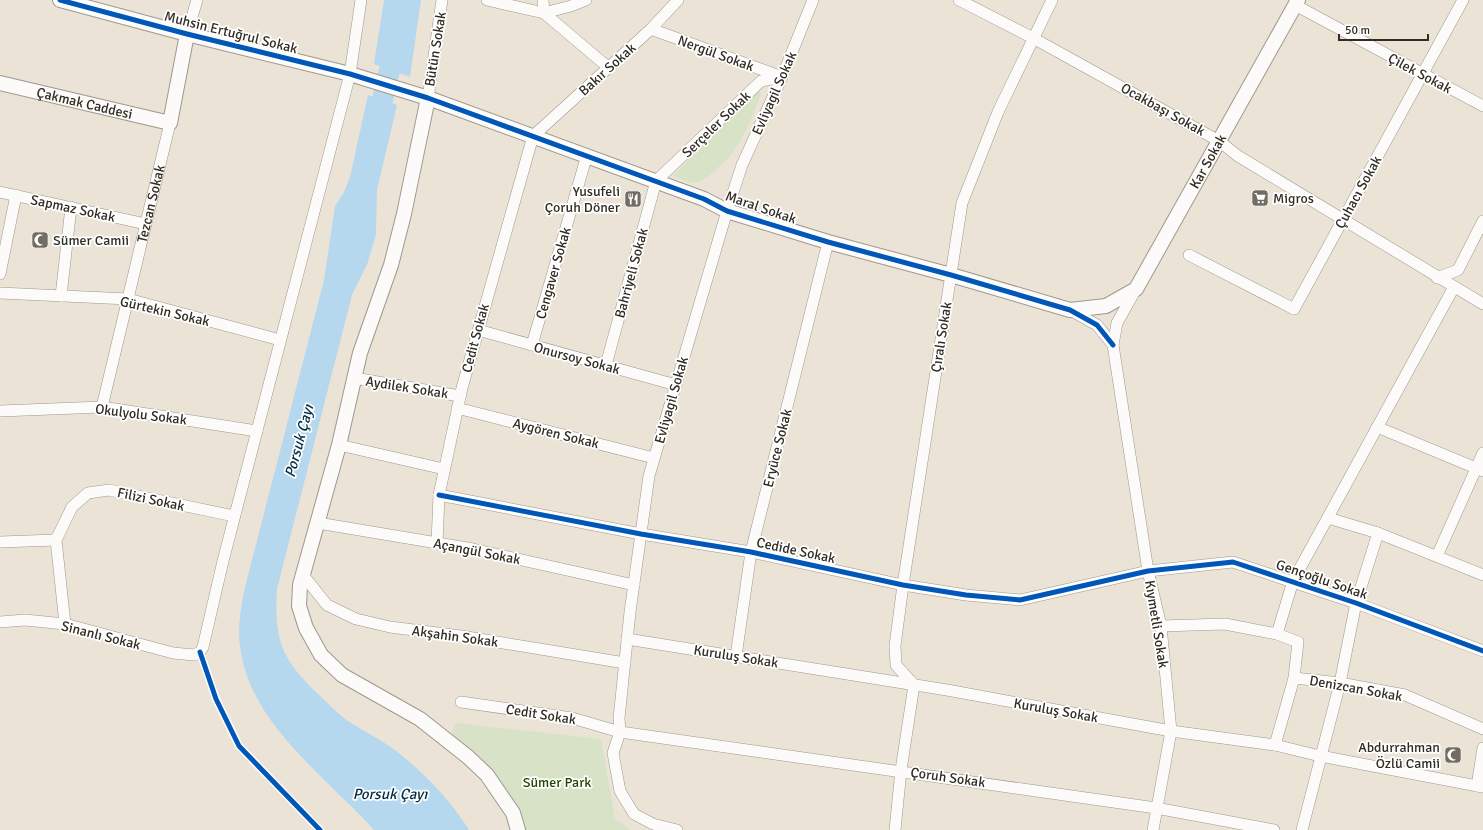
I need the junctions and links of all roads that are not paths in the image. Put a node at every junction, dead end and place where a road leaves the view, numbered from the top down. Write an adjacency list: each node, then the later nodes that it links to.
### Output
1 (60, 0): 16 (street, Muhsin Ertuğrul Sokak)
2 (197, 0): 16 (street, Tezcan Sokak)
3 (361, 0): 19 (street)
4 (442, 0): 24 (street, Bütün Sokak)
5 (487, 0): 14 (street)
6 (543, 0): 14 (street)
7 (586, 0): 14 (street)
8 (678, 0): 15 (street, Bakır Sokak)
9 (813, 0): 21 (street, Evliyagil Sokak)
10 (959, 0): 17 (street, Ocakbaşı Sokak)
11 (1052, 0): 17 (street, Çıralı Sokak)
12 (1463, 0): 20 (street, Çuhacı Sokak)
13 (1296, 2): 20 (street, Çilek Sokak); 28 (street, Kar Sokak)
14 (544, 13): 18 (street)
15 (651, 29): 18 (street, Bakır Sokak); 21 (street, Nergül Sokak)
16 (187, 34): 19 (street, Muhsin Ertuğrul Sokak); 26 (street, Tezcan Sokak)
17 (1033, 38): 28 (street, Ocakbaşı Sokak); 41 (street, Çıralı Sokak)
18 (609, 68): 27 (street, Bakır Sokak)
19 (350, 74): 23 (street, Muhsin Ertuğrul Sokak); 52 (street)
20 (1423, 75): 25 (street, Çilek Sokak); 35 (street, Çuhacı Sokak)
21 (782, 77): 30 (street, Serçeler Sokak); 34 (street, Evliyagil Sokak)
22 (0, 83): 26 (street, Çakmak Caddesi)
23 (404, 92): 24 (street, Maral Sokak)
24 (428, 98): 27 (street, Maral Sokak); 56 (street)
25 (1483, 106)
26 (170, 123): 37 (street, Tezcan Sokak)
27 (533, 136): 29 (street, Maral Sokak); 51 (street, Cedit Sokak)
28 (1219, 141): 35 (street, Ocakbaşı Sokak); 44 (street, Kar Sokak)
29 (587, 155): 30 (street, Maral Sokak); 53 (street, Cengaver Sokak)
30 (656, 181): 34 (street, Maral Sokak); 55 (street, Bahriyeli Sokak)
31 (0, 192): 32 (street, Sapmaz Sokak)
32 (16, 195): 33 (street, Sapmaz Sokak); 40 (street)
33 (71, 207): 37 (street, Sapmaz Sokak); 46 (street)
34 (727, 211): 38 (street, Maral Sokak); 57 (street, Evliyagil Sokak)
35 (1342, 220): 39 (street, Çuhacı Sokak); 42 (street, Ocakbaşı Sokak)
36 (1483, 221): 42 (street)
37 (146, 224): 47 (street, Tezcan Sokak)
38 (828, 242): 41 (street, Maral Sokak); 78 (street, Eryüce Sokak)
39 (1189, 254)
40 (0, 274)
41 (951, 275): 49 (street, Maral Sokak); 85 (street, Çıralı Sokak)
42 (1437, 278): 43 (street, Ocakbaşı Sokak)
43 (1454, 287): 48 (street, Ocakbaşı Sokak); 62 (street)
44 (1136, 289): 49 (street); 50 (street, Kar Sokak)
45 (0, 293): 46 (street, Gürtekin Sokak)
46 (61, 296): 47 (street, Gürtekin Sokak)
47 (128, 299): 52 (street, Gürtekin Sokak); 59 (street, Tezcan Sokak)
48 (1483, 304)
49 (1070, 310): 54 (street)
50 (1117, 322): 54 (street, Kıymetli Sokak)
51 (478, 330): 53 (street, Onursoy Sokak); 58 (street, Cedit Sokak)
52 (280, 340): 63 (street)
53 (532, 345): 55 (street, Onursoy Sokak)
54 (1113, 345): 80 (street, Kıymetli Sokak)
55 (606, 366): 57 (street, Onursoy Sokak)
56 (354, 378): 58 (street, Aydilek Sokak); 64 (street)
57 (676, 385): 66 (street, Evliyagil Sokak)
58 (460, 396): 60 (street, Cedit Sokak)
59 (102, 407): 61 (street, Okulyolu Sokak); 63 (street, Okulyolu Sokak)
60 (457, 408): 66 (street, Aygören Sokak); 67 (street, Cedit Sokak)
61 (0, 411)
62 (1377, 427): 68 (street); 71 (street)
63 (257, 431): 70 (street)
64 (339, 445): 67 (street); 72 (street)
65 (1483, 453): 68 (street)
66 (654, 458): 74 (street, Evliyagil Sokak)
67 (444, 469): 69 (street, Cedit Sokak)
68 (1480, 469): 79 (street)
69 (439, 495): 74 (street, Cedide Sokak); 77 (street, Cedit Sokak)
70 (234, 516): 75 (street, Filizi Sokak); 88 (street, Sinanlı Sokak)
71 (1328, 518): 73 (street); 83 (street)
72 (318, 523): 77 (street, Açangül Sokak); 82 (street)
73 (1378, 533): 79 (street); 86 (street)
74 (641, 534): 78 (street, Cedide Sokak); 84 (street, Evliyagil Sokak)
75 (56, 540): 76 (street); 88 (street)
76 (0, 542)
77 (437, 543): 84 (street, Açangül Sokak)
78 (751, 552): 85 (street, Cedide Sokak); 93 (street, Eryüce Sokak)
79 (1437, 556): 81 (street)
80 (1148, 571): 83 (street, Gençoğlu Sokak); 85 (street, Cedide Sokak); 89 (street, Kıymetli Sokak)
81 (1483, 575)
82 (303, 576): 94 (street, Akşahin Sokak); 109 (street)
83 (1293, 581): 86 (street, Gençoğlu Sokak); 90 (street)
84 (634, 585): 91 (street, Evliyagil Sokak)
85 (903, 585): 97 (street, Çıralı Sokak)
86 (1356, 603): 92 (street, Gençoğlu Sokak); 96 (street)
87 (0, 622): 88 (street, Sinanlı Sokak)
88 (65, 624)
89 (1161, 626): 90 (street); 100 (street, Kıymetli Sokak)
90 (1277, 634): 95 (street)
91 (627, 639): 93 (street, Kuruluş Sokak); 94 (street, Evliyagil Sokak)
92 (1483, 651)
93 (736, 656): 97 (street, Kuruluş Sokak)
94 (624, 663): 101 (street, Evliyagil Sokak)
95 (1294, 678): 96 (street, Denizcan Sokak); 102 (street)
96 (1340, 683): 99 (street, Denizcan Sokak); 104 (street)
97 (914, 684): 100 (street, Kuruluş Sokak); 105 (street)
98 (461, 702): 101 (street, Cedit Sokak)
99 (1483, 729)
100 (1171, 731): 102 (street, Kuruluş Sokak); 107 (street, Kıymetli Sokak)
101 (620, 732): 105 (street, Çoruh Sokak); 108 (street, Evliyagil Sokak)
102 (1275, 745): 104 (street, Kuruluş Sokak)
103 (1483, 748): 106 (street)
104 (1320, 756): 106 (street, Kuruluş Sokak); 114 (street)
105 (901, 770): 107 (street, Çoruh Sokak); 111 (street)
106 (1480, 787)
107 (1156, 808): 112 (street, Kıymetli Sokak); 113 (street, Çoruh Sokak)
108 (649, 826): 110 (street)
109 (518, 830)
110 (677, 830)
111 (895, 830)
112 (1153, 830)
113 (1274, 830)
114 (1302, 830)

